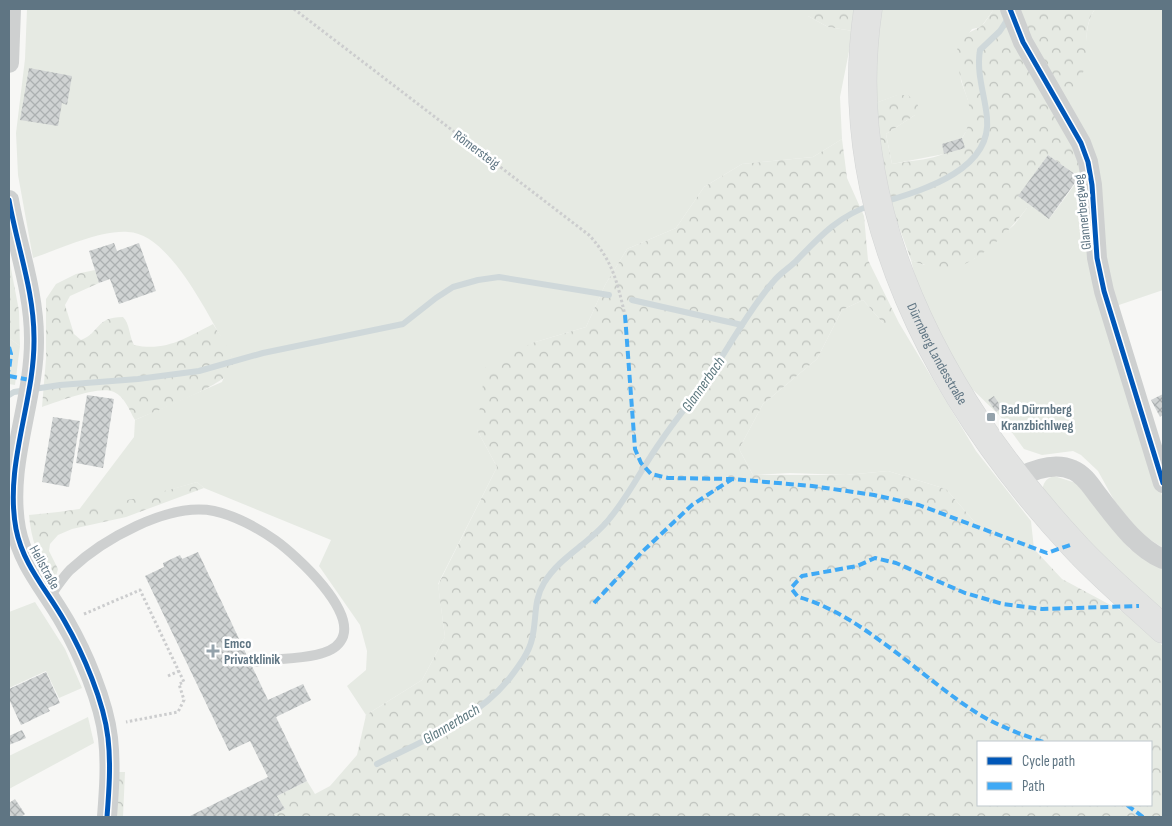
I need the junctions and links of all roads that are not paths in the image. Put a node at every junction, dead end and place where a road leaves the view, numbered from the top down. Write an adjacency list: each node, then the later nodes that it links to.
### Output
1 (12, 9): 4 (street)
2 (868, 9): 6 (main road, Dürrnberg Landesstraße)
3 (1010, 9): 7 (street, Glannerbergweg)
4 (9, 63)
5 (9, 200): 9 (street, Hellstraße)
6 (1018, 478): 8 (street); 10 (main road, Dürrnberg Landesstraße)
7 (1163, 483)
8 (1163, 559)
9 (49, 597): 11 (lane); 12 (street, Hellstraße)
10 (1163, 629)
11 (257, 662)
12 (107, 817)

